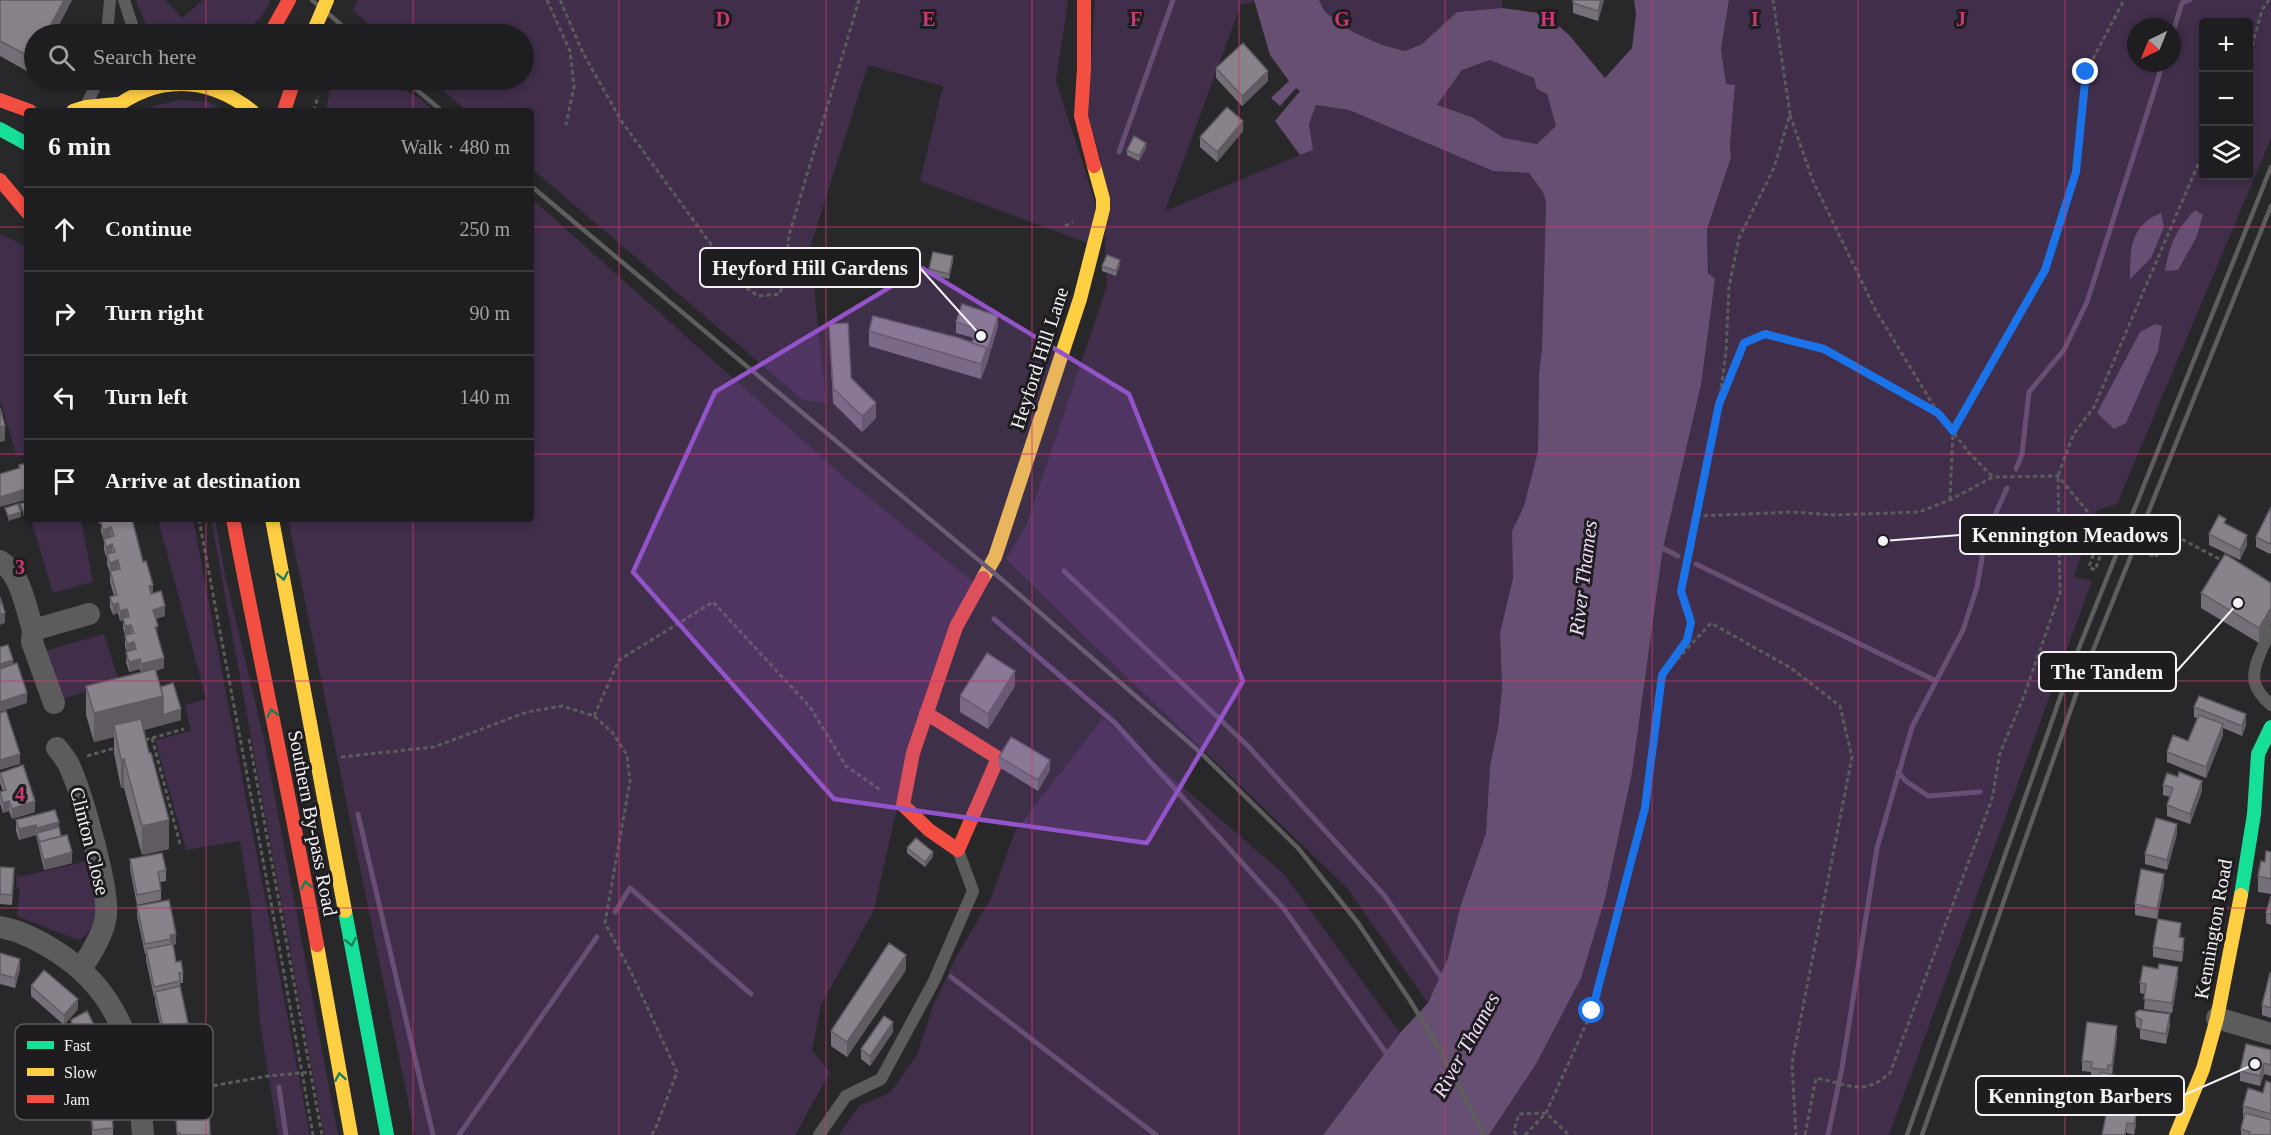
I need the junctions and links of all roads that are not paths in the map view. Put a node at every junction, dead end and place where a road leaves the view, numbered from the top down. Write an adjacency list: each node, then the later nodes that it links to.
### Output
1 (110, 0): 6 (lane)
2 (124, 0): 7 (lane)
3 (289, 0): 8 (main road)
4 (327, 0): 9 (main road, bridge)
5 (1084, 0): 33 (main road, Heyford Hill Lane)
6 (108, 24)
7 (132, 24)
8 (276, 24)
9 (316, 24)
10 (92, 90): 15 (lane)
11 (145, 90): 16 (main road)
12 (218, 90): 17 (main road)
13 (291, 90): 18 (main road)
14 (0, 100): 19 (main road)
15 (82, 108)
16 (114, 108)
17 (248, 108)
18 (285, 108)
19 (24, 109)
20 (0, 129): 21 (main road)
21 (24, 142)
22 (0, 178): 23 (main road); 24 (main road)
23 (24, 191)
24 (24, 208)
25 (234, 522): 44 (main road, Southern By-pass Road, one-way to 25)
26 (273, 522): 45 (main road, Southern By-pass Road, one-way to 45)
27 (0, 561): 29 (street)
28 (89, 614): 29 (street)
29 (33, 630): 31 (street)
30 (2271, 632): 32 (lane)
31 (54, 703)
32 (2271, 705)
33 (927, 713): 36 (main road, Heyford Hill Lane); 36 (main road)
34 (2271, 727): 39 (main road, Kennington Road)
35 (62, 755): 38 (street, Clinton Close)
36 (958, 850): 46 (lane)
37 (0, 927): 38 (street)
38 (81, 969): 40 (street)
39 (2217, 1018): 41 (street); 47 (main road, Kennington Road)
40 (121, 1024)
41 (2271, 1034)
42 (142, 1120): 43 (street)
43 (143, 1135)
44 (351, 1135)
45 (387, 1135)
46 (819, 1135)
47 (2176, 1135)

